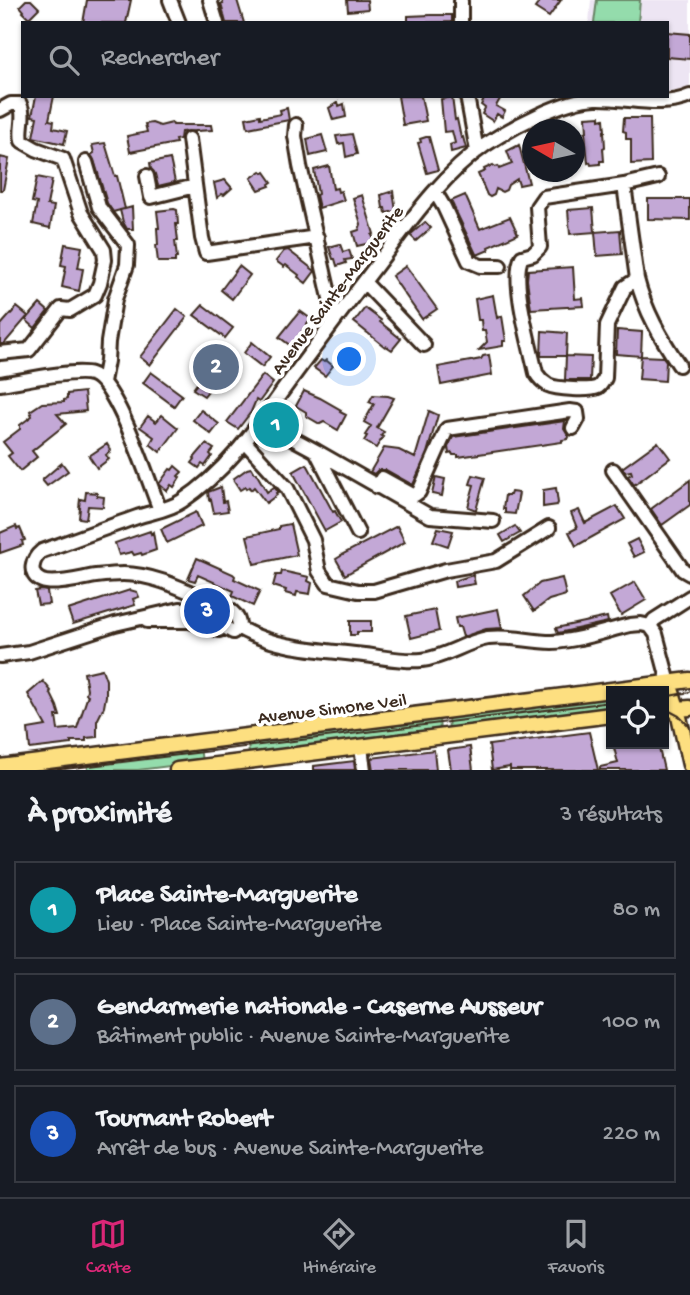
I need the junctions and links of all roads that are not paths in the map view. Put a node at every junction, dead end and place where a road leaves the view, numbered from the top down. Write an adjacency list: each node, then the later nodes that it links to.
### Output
1 (170, 0): 4 (street)
2 (210, 0): 5 (street)
3 (461, 1): 6 (street)
4 (178, 21)
5 (216, 21)
6 (460, 21)
7 (690, 96): 13 (street, Avenue Sainte-Marguerite)
8 (467, 98): 13 (street)
9 (22, 100): 10 (street); 26 (street)
10 (0, 110)
11 (296, 125): 20 (street)
12 (189, 139): 18 (street)
13 (477, 151): 19 (street, Avenue Sainte-Marguerite)
14 (86, 162): 28 (street)
15 (147, 176): 18 (street)
16 (658, 177): 17 (street)
17 (624, 185): 22 (street); 22 (street)
18 (195, 186): 20 (street)
19 (435, 192): 21 (street); 23 (street, Avenue Sainte-Marguerite)
20 (317, 237): 24 (street)
21 (500, 267)
22 (637, 279): 27 (street)
23 (364, 282): 24 (street, Avenue Sainte-Marguerite); 25 (street)
24 (335, 320): 30 (street, Avenue Sainte-Marguerite)
25 (424, 345)
26 (0, 353)
27 (679, 365)
28 (103, 382): 29 (street); 38 (street)
29 (0, 384)
30 (273, 404): 32 (street, Avenue Sainte-Marguerite); 33 (street)
31 (573, 428): 37 (street)
32 (255, 430): 33 (street); 34 (street, Avenue Sainte-Marguerite)
33 (277, 430): 35 (street)
34 (245, 442): 38 (street, Avenue Sainte-Marguerite); 40 (street)
35 (316, 451): 37 (street); 41 (street)
36 (613, 470): 42 (street)
37 (377, 486): 39 (street)
38 (160, 510): 45 (street, Avenue Sainte-Marguerite)
39 (493, 521)
40 (549, 528)
41 (358, 533)
42 (690, 574)
43 (687, 599): 44 (street); 46 (street)
44 (650, 626): 45 (street); 46 (street)
45 (236, 630): 47 (street)
46 (659, 641): 49 (street)
47 (0, 656)
48 (690, 680): 49 (main road, Avenue Simone Veil)
49 (669, 683): 50 (main road); 52 (main road, Avenue Simone Veil)
50 (677, 709): 54 (main road)
51 (606, 716): 53 (main road)
52 (224, 740): 55 (main road, Avenue Simone Veil); 56 (main road)
53 (361, 747): 56 (main road); 58 (street)
54 (690, 765)
55 (0, 767)
56 (227, 767): 57 (main road)
57 (177, 770)
58 (364, 770)

